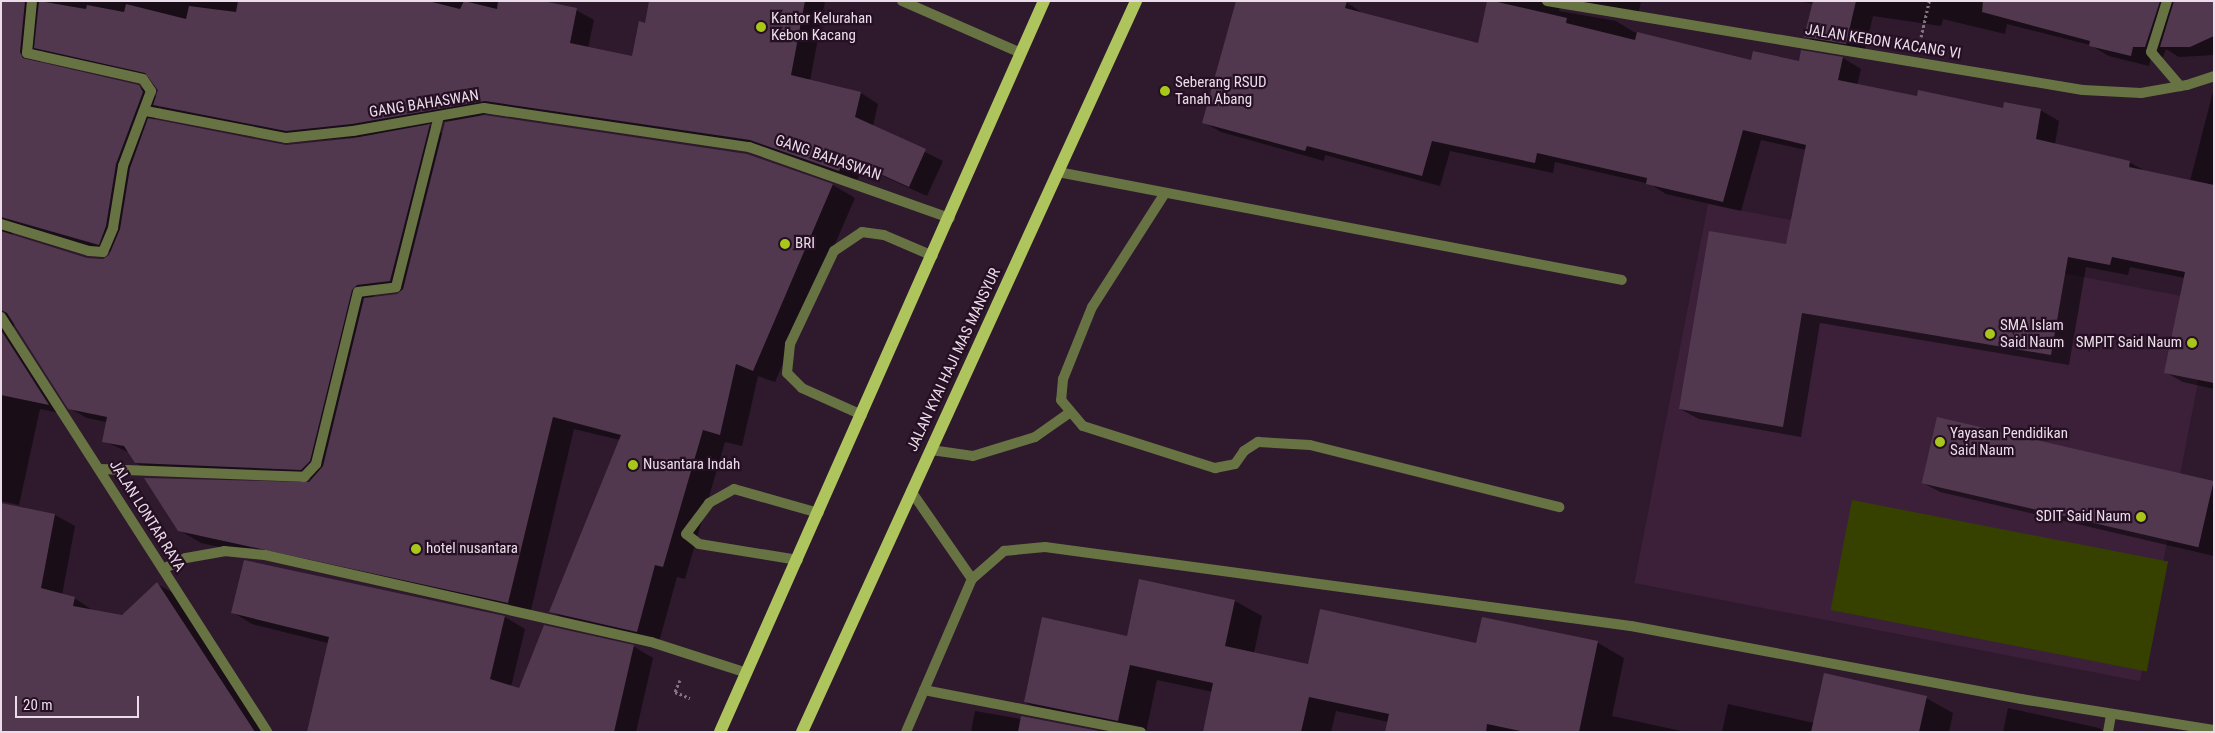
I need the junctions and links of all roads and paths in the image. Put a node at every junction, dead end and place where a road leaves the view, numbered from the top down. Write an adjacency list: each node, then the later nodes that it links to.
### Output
1 (32, 1): 12 (street)
2 (902, 1): 9 (street)
3 (1044, 1): 9 (main road)
4 (1136, 1): 14 (main road, JALAN KYAI HAJI MAS MANSYUR)
5 (1547, 1): 11 (street, JALAN KEBON KACANG VI)
6 (1929, 1): 8 (path)
7 (2167, 1): 11 (street)
8 (1920, 38)
9 (1021, 53): 16 (main road)
10 (2214, 76): 11 (street, JALAN KEBON KACANG VI)
11 (2180, 86)
12 (146, 111): 13 (street, GANG BAHASWAN); 17 (street)
13 (439, 116): 16 (street, GANG BAHASWAN); 24 (street)
14 (1058, 172): 15 (street); 23 (main road, JALAN KYAI HAJI MAS MANSYUR)
15 (1165, 193): 19 (street); 21 (street)
16 (950, 218): 18 (main road)
17 (1, 224)
18 (933, 256): 22 (main road); 22 (street)
19 (1622, 280)
20 (1, 317): 24 (street, JALAN LONTAR RAYA)
21 (1069, 413): 23 (street); 26 (street)
22 (862, 416): 27 (main road)
23 (931, 450): 25 (main road, JALAN KYAI HAJI MAS MANSYUR)
24 (100, 468): 29 (street, JALAN LONTAR RAYA)
25 (911, 491): 30 (street); 37 (main road, JALAN KYAI HAJI MAS MANSYUR)
26 (1559, 507)
27 (818, 513): 28 (main road); 28 (street)
28 (798, 560): 31 (main road)
29 (162, 569): 31 (street); 35 (street, JALAN LONTAR RAYA)
30 (972, 580): 32 (street); 33 (street)
31 (747, 673): 36 (main road)
32 (924, 690): 38 (street); 39 (street)
33 (2111, 715): 34 (street); 40 (street)
34 (2214, 730)
35 (267, 732)
36 (720, 732)
37 (802, 732)
38 (906, 732)
39 (1141, 732)
40 (2108, 732)

